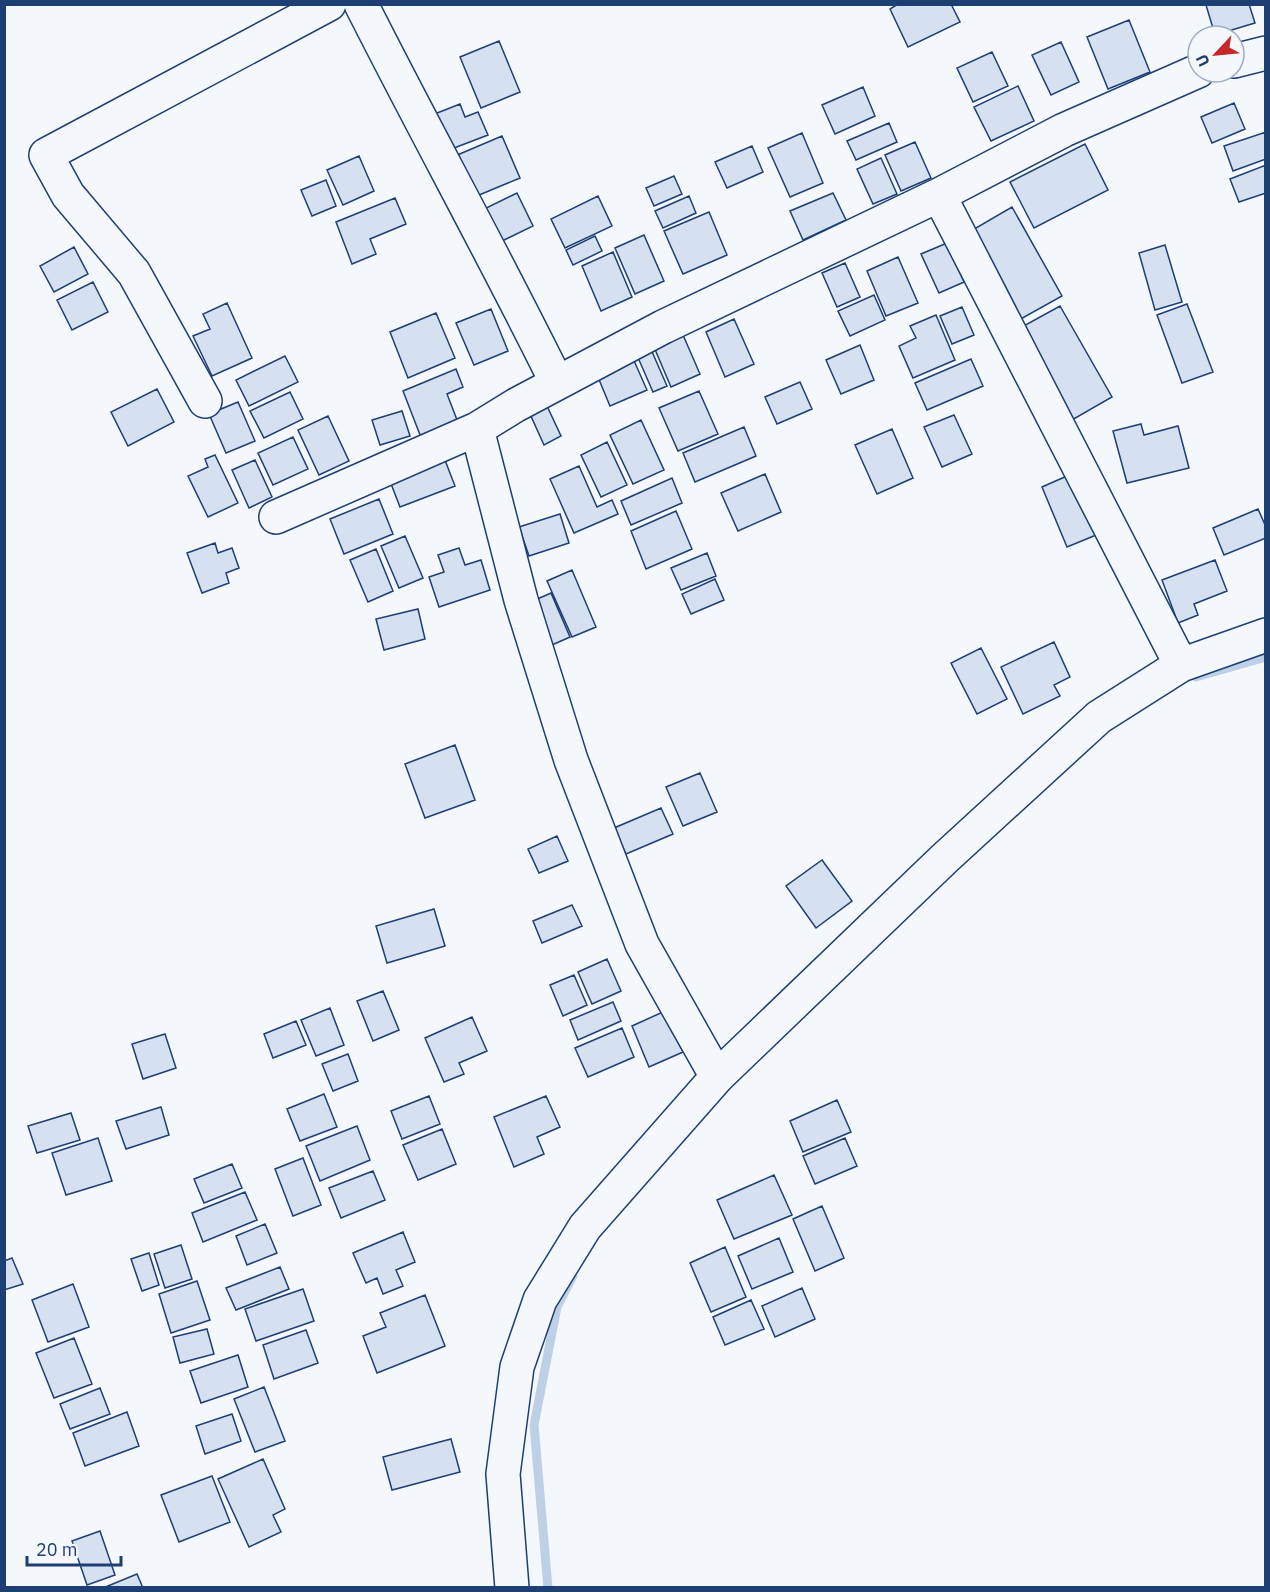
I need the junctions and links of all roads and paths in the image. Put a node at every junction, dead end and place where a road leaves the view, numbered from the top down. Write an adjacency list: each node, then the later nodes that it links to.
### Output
1 (329, 4): 8 (street)
2 (361, 4): 7 (street)
3 (1266, 53): 4 (street)
4 (1246, 58)
5 (1186, 76): 6 (street)
6 (939, 195): 7 (street); 12 (street)
7 (557, 382): 9 (street)
8 (205, 401)
9 (477, 429): 10 (street); 13 (street)
10 (276, 517)
11 (1266, 635): 12 (street)
12 (1181, 665): 13 (street)
13 (717, 1077): 14 (street)
14 (512, 1587)

